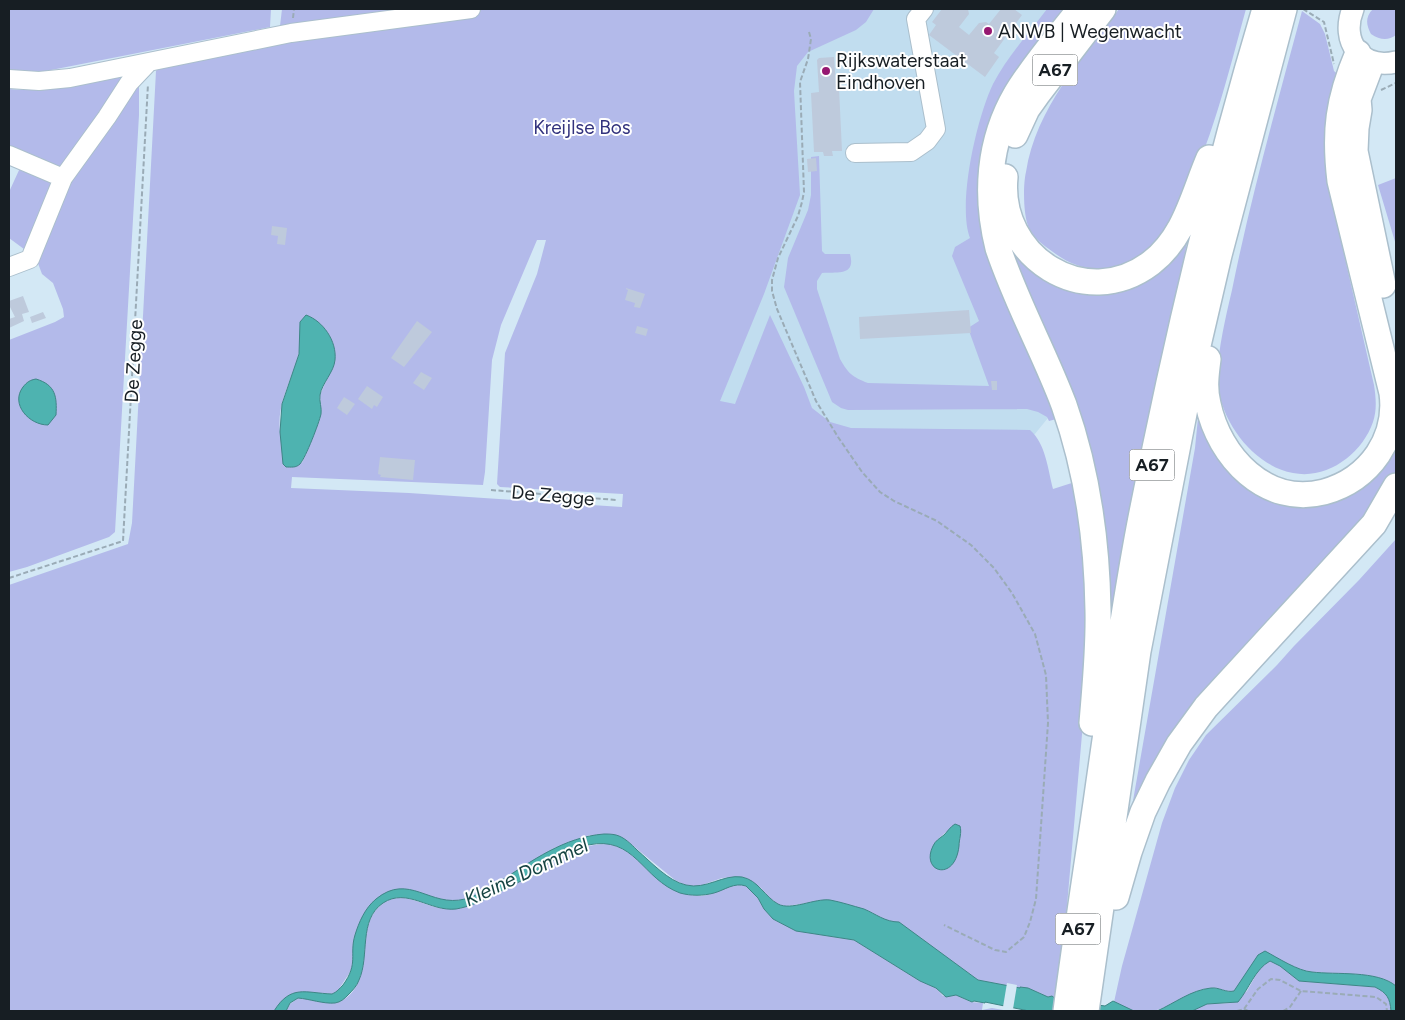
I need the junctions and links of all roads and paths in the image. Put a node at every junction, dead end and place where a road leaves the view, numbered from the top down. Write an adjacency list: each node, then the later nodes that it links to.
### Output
1 (471, 9): 10 (street)
2 (924, 9): 13 (street)
3 (1080, 9): 23 (highway, A67)
4 (1103, 9): 11 (highway, A67)
5 (1265, 9): 11 (highway, A67)
6 (1284, 9): 16 (highway, A67)
7 (1350, 10): 9 (main road)
8 (809, 32): 24 (path)
9 (1380, 58): 16 (highway, A67); 18 (highway)
10 (149, 62): 12 (street); 15 (street); 22 (path, De Zegge)
11 (1245, 76): 23 (highway, A67)
12 (9, 80)
13 (855, 154)
14 (9, 155): 15 (street)
15 (63, 178): 17 (street)
16 (1219, 255): 26 (highway, A67)
17 (9, 267)
18 (1396, 341)
19 (1396, 486): 26 (highway, A67)
20 (491, 490): 21 (path, De Zegge)
21 (616, 500)
22 (9, 578)
23 (1088, 860): 26 (highway, A67)
24 (944, 925)
25 (1301, 991): 27 (path); 30 (path); 31 (path)
26 (1077, 1005)
27 (1244, 1009): 28 (path); 29 (path)
28 (1238, 1011)
29 (1248, 1011)
30 (1283, 1011)
31 (1387, 1011)

